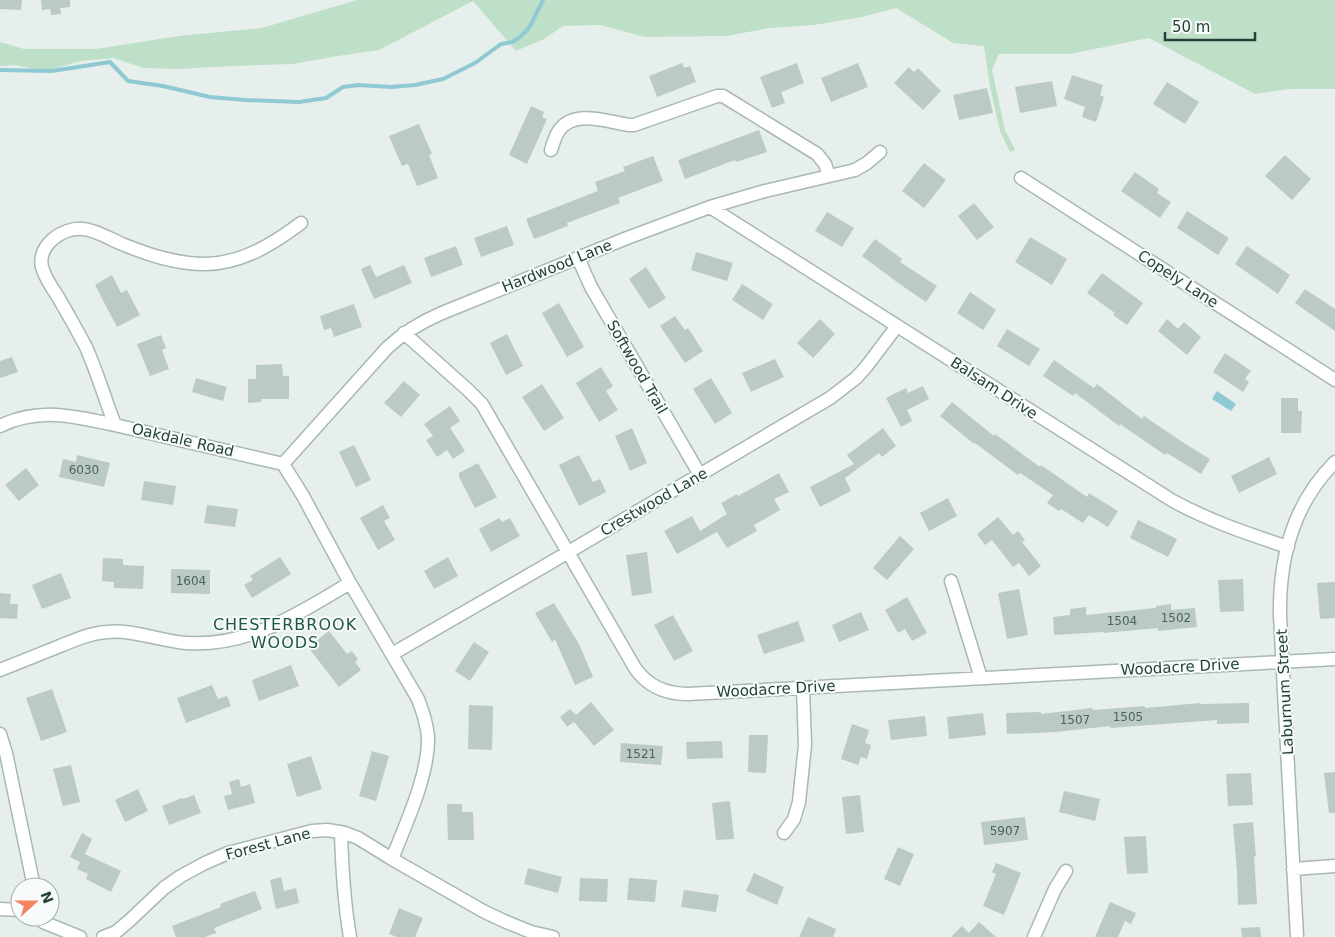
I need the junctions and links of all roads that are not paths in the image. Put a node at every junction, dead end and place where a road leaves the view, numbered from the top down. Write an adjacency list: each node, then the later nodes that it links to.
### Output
1 (551, 150): 3 (street)
2 (880, 152): 3 (street, Hardwood Lane)
3 (829, 176): 5 (street, Hardwood Lane)
4 (1020, 178): 10 (street, Copely Lane)
5 (710, 207): 7 (street, Hardwood Lane); 8 (street, Balsam Drive)
6 (301, 223): 11 (street, Oakdale Road)
7 (578, 258): 9 (street, Hardwood Lane); 15 (street, Softwood Trail)
8 (897, 326): 15 (street, Crestwood Lane); 16 (street, Balsam Drive)
9 (404, 333): 14 (street, Hardwood Lane); 17 (street, Woodacre Drive)
10 (1335, 380)
11 (115, 425): 12 (street); 14 (street, Oakdale Road)
12 (0, 426)
13 (1335, 462): 16 (street, Laburnum Street)
14 (283, 464): 19 (street)
15 (700, 475): 17 (street, Crestwood Lane)
16 (1288, 547): 22 (street, Laburnum Street)
17 (568, 552): 20 (street, Crestwood Lane); 25 (street, Woodacre Drive)
18 (951, 581): 24 (street)
19 (350, 583): 20 (street); 23 (street)
20 (392, 654): 29 (street)
21 (1335, 659): 22 (street, Woodacre Drive)
22 (1283, 662): 24 (street, Woodacre Drive); 31 (street, Laburnum Street)
23 (0, 670)
24 (981, 678): 25 (street, Woodacre Drive)
25 (803, 688): 28 (street)
26 (0, 734): 33 (street)
27 (341, 832): 29 (street, Forest Lane); 36 (street, Forest Lane); 37 (street)
28 (784, 833)
29 (392, 859): 38 (street, Forest Lane)
30 (1335, 866): 31 (street)
31 (1293, 868): 40 (street, Laburnum Street)
32 (1066, 871): 39 (street)
33 (32, 877)
34 (58, 927): 35 (street)
35 (80, 937)
36 (103, 937)
37 (350, 937)
38 (553, 937)
39 (1034, 937)
40 (1297, 937)

